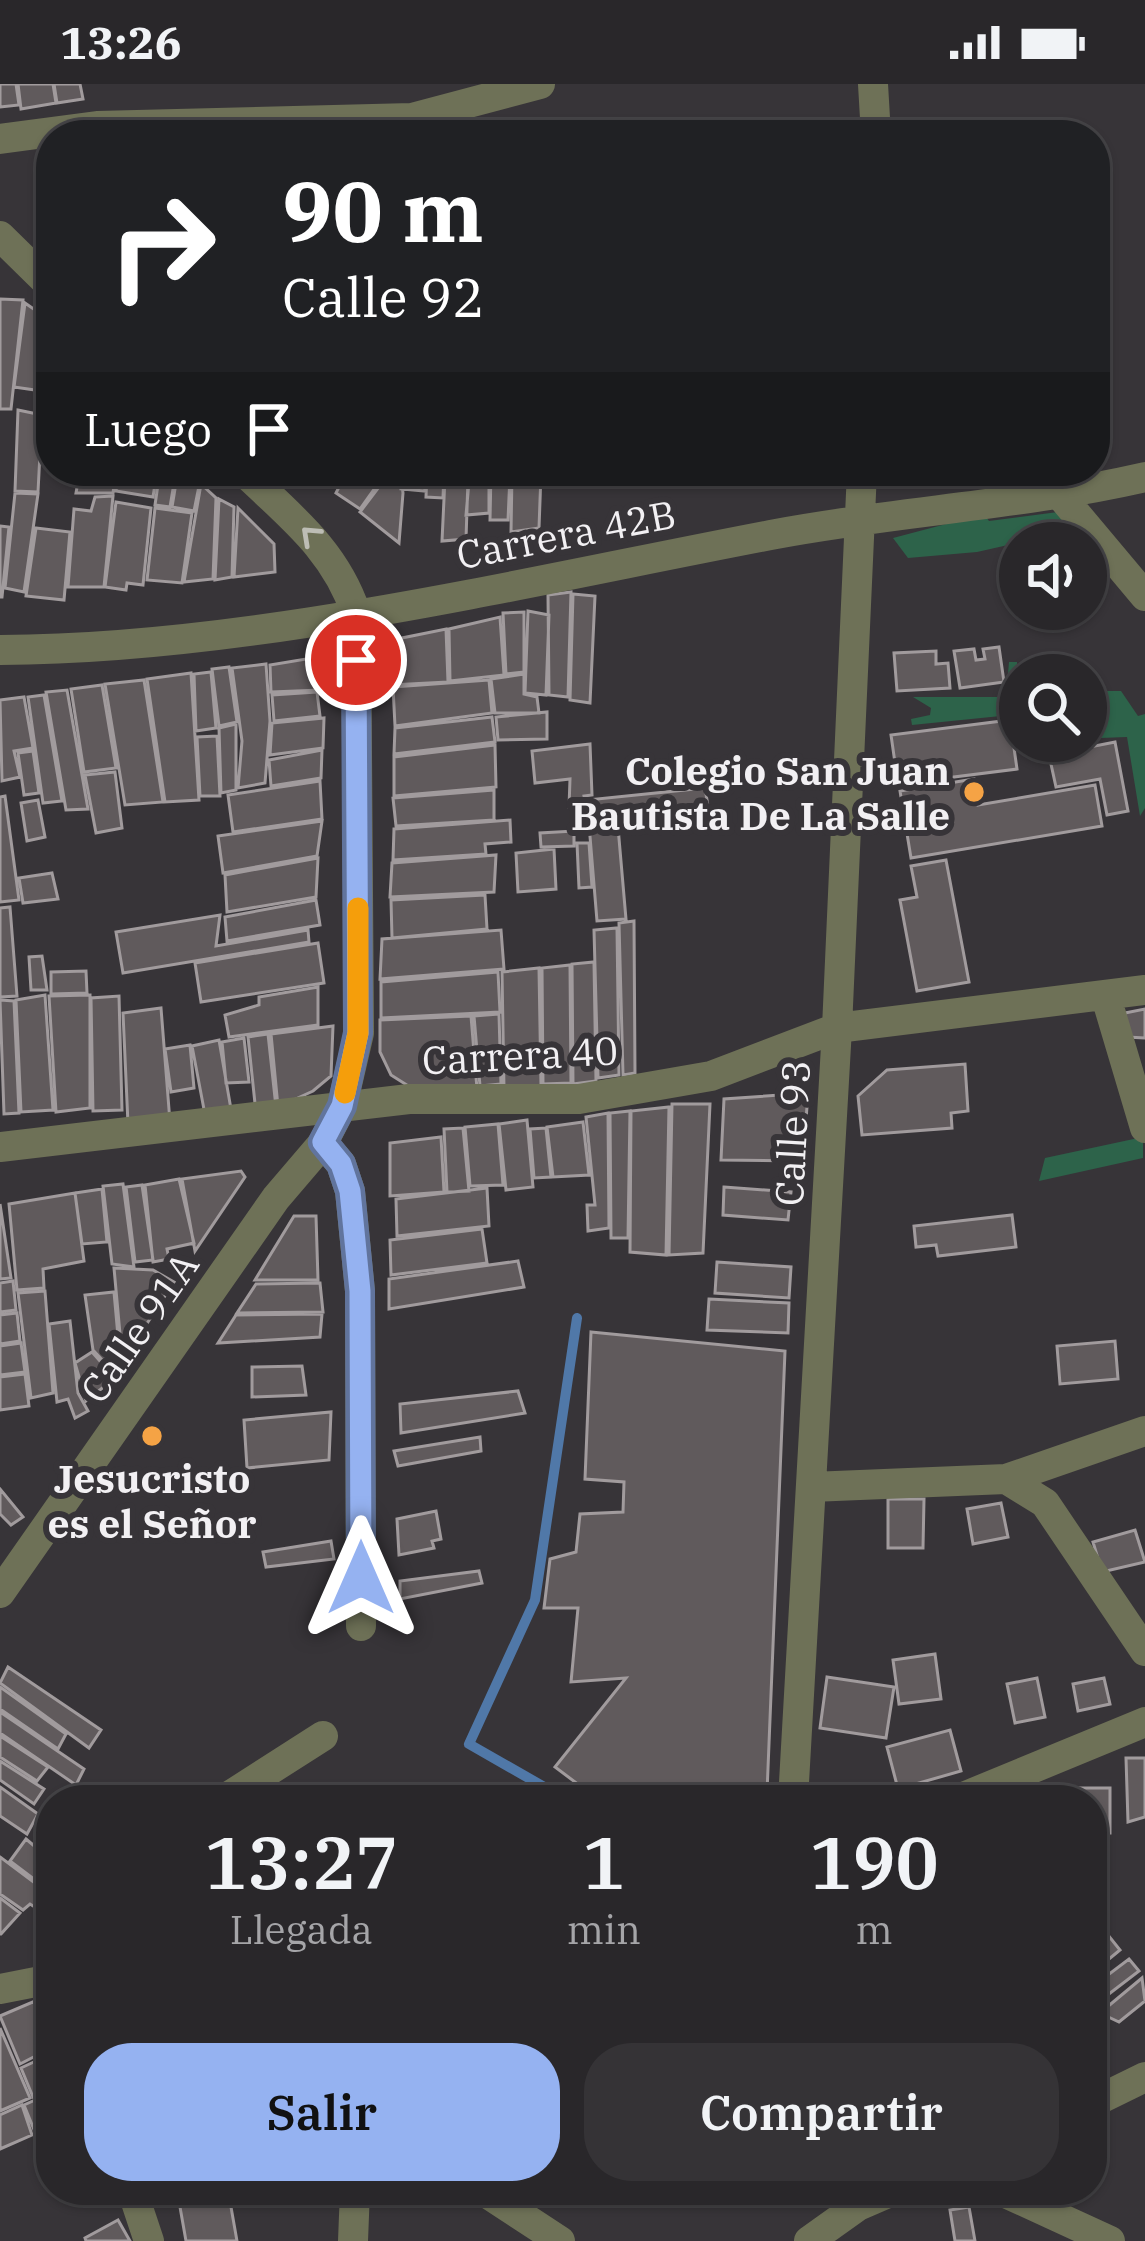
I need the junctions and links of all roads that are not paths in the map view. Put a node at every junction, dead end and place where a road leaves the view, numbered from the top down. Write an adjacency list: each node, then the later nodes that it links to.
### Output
1 (540, 84): 3 (street)
2 (873, 84): 4 (street)
3 (334, 120)
4 (875, 120)
5 (36, 134): 6 (street)
6 (0, 139)
7 (0, 236): 8 (street)
8 (36, 271)
9 (1145, 477): 10 (street, Carrera 42B)
10 (1110, 485)
11 (259, 486): 17 (street, one-way to 11)
12 (861, 486): 15 (street, Calle 93)
13 (1105, 486): 14 (street, Carrera 42B)
14 (1060, 496): 15 (street, Carrera 42B); 16 (street)
15 (860, 519): 17 (street, Carrera 42B); 21 (street, Calle 93)
16 (1145, 596)
17 (356, 613): 18 (street, Carrera 42B); 22 (street, Calle 91A)
18 (0, 650)
19 (1145, 990): 20 (street, Carrera 40)
20 (1106, 997): 21 (street, Carrera 40); 23 (street)
21 (837, 1028): 22 (street, Carrera 40); 28 (street, Calle 93)
22 (342, 1106): 24 (street, Calle 91A); 25 (street, Carrera 40)
23 (1145, 1128)
24 (323, 1142): 29 (street, Calle 91A); 30 (street)
25 (0, 1147)
26 (1145, 1431): 27 (street)
27 (1006, 1479): 28 (street); 31 (street)
28 (811, 1487): 35 (street, Calle 93)
29 (0, 1593)
30 (361, 1625)
31 (1145, 1651)
32 (1145, 1722): 36 (street)
33 (322, 1736): 34 (street)
34 (246, 1785)
35 (794, 1785)
36 (992, 1785)
37 (36, 1982): 38 (street)
38 (0, 1989)
39 (1145, 2078): 40 (street)
40 (1107, 2096)
41 (137, 2205): 46 (street)
42 (354, 2205): 47 (street)
43 (505, 2205): 48 (street)
44 (860, 2205): 49 (street)
45 (1032, 2205): 50 (street)
46 (149, 2241)
47 (353, 2241)
48 (560, 2241)
49 (808, 2241)
50 (1110, 2241)

